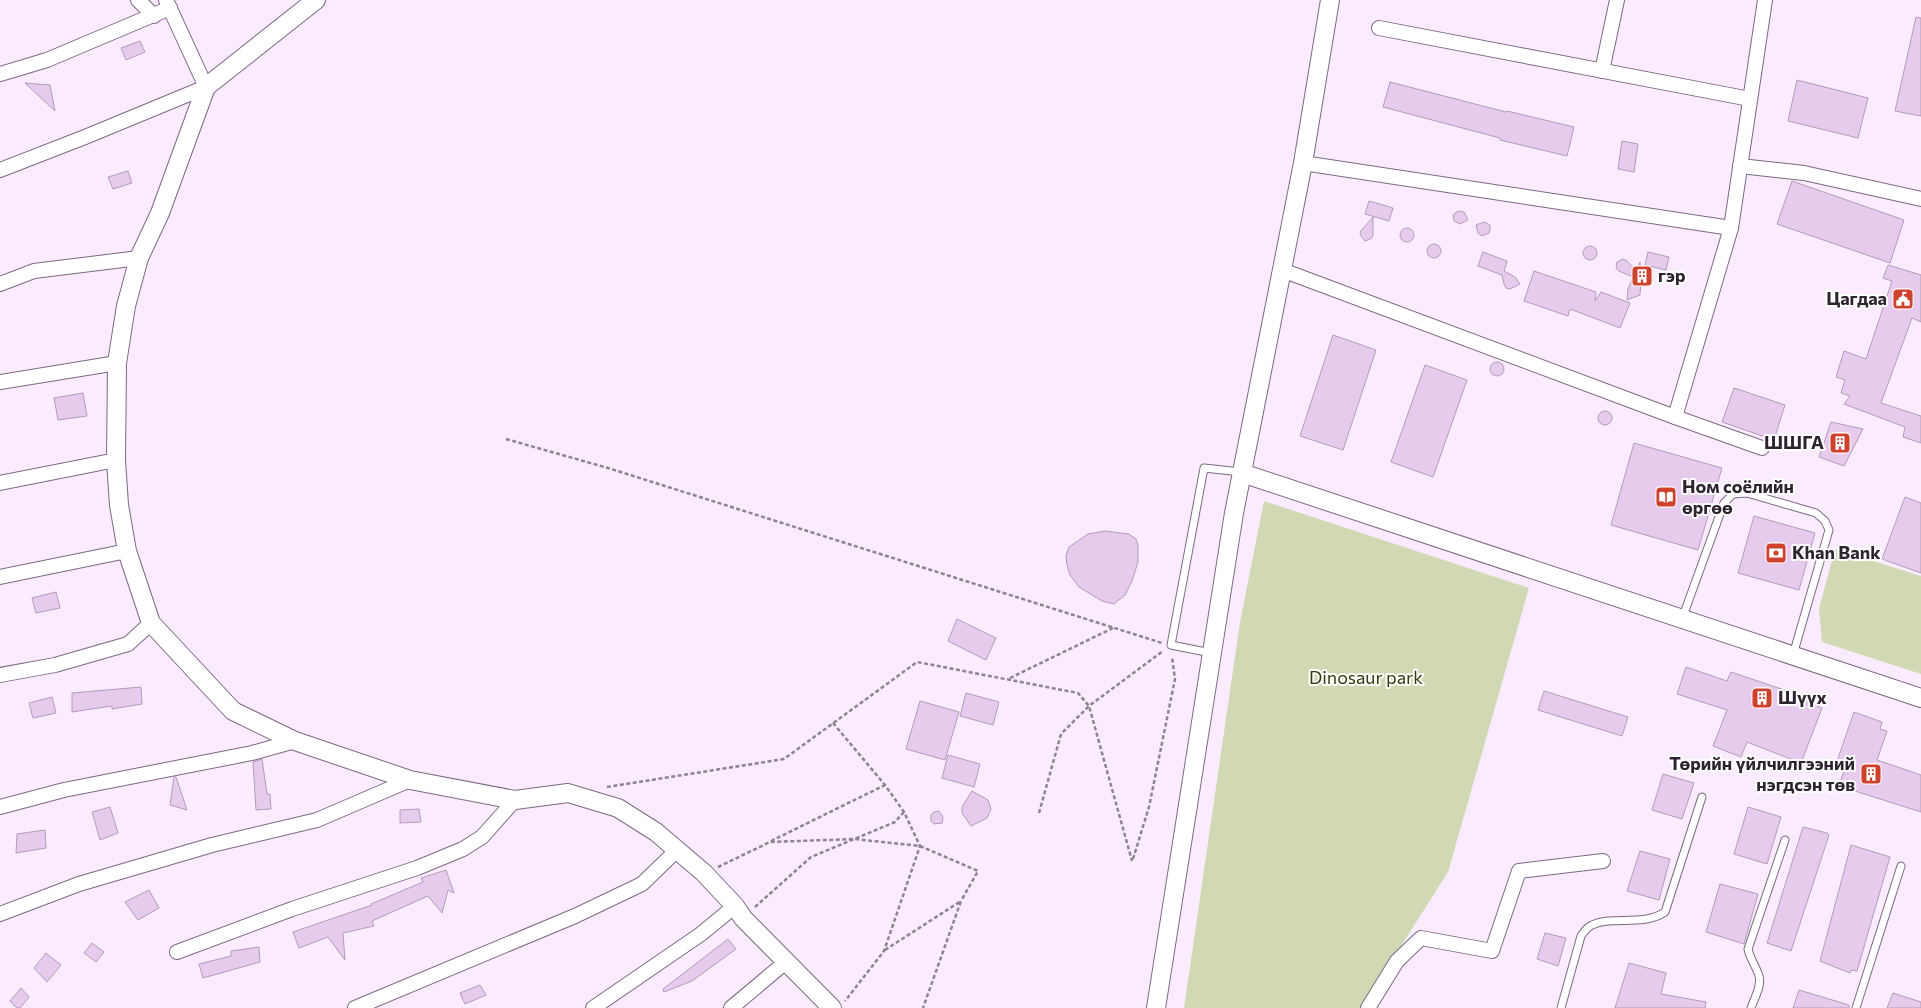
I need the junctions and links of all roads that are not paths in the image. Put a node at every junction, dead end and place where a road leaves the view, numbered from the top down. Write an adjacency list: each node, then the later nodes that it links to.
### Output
1 (138, 0): 7 (street)
2 (316, 0): 11 (street)
3 (1330, 0): 13 (street)
4 (1617, 0): 9 (street)
5 (1765, 0): 12 (street)
6 (168, 4): 7 (street); 11 (street)
7 (154, 16): 10 (street)
8 (1379, 28): 9 (street)
9 (1602, 71): 12 (street)
10 (0, 74)
11 (206, 87): 15 (street); 18 (street)
12 (1750, 100): 14 (street)
13 (1303, 163): 17 (street); 19 (street)
14 (1740, 166): 16 (street); 17 (street)
15 (0, 170)
16 (1921, 199)
17 (1731, 228): 23 (street)
18 (139, 258): 20 (street); 21 (street)
19 (1282, 270): 23 (street); 26 (street)
20 (0, 284)
21 (117, 363): 22 (street); 25 (street)
22 (0, 382)
23 (1675, 417): 24 (street)
24 (1762, 448)
25 (116, 460): 27 (street); 28 (street)
26 (1242, 472): 30 (street); 32 (street); 32 (lane)
27 (0, 483)
28 (127, 550): 29 (street); 31 (street)
29 (0, 577)
30 (1682, 619): 33 (street); 33 (lane)
31 (151, 623): 34 (street); 36 (street)
32 (1212, 653): 53 (street)
33 (1793, 656): 35 (street)
34 (0, 675)
35 (1921, 698)
36 (295, 741): 37 (street); 40 (street)
37 (410, 780): 39 (street); 46 (street)
38 (1702, 797): 55 (lane)
39 (515, 800): 42 (street); 47 (street)
40 (0, 807)
41 (1785, 840): 56 (lane)
42 (676, 851): 45 (street); 49 (street)
43 (1604, 861): 54 (street)
44 (1901, 866): 57 (lane)
45 (739, 912): 48 (street); 50 (street)
46 (0, 914)
47 (177, 952)
48 (788, 961): 51 (street); 52 (street)
49 (355, 1008)
50 (593, 1008)
51 (731, 1008)
52 (832, 1008)
53 (1156, 1008)
54 (1368, 1008)
55 (1561, 1008)
56 (1751, 1008)
57 (1856, 1008)

